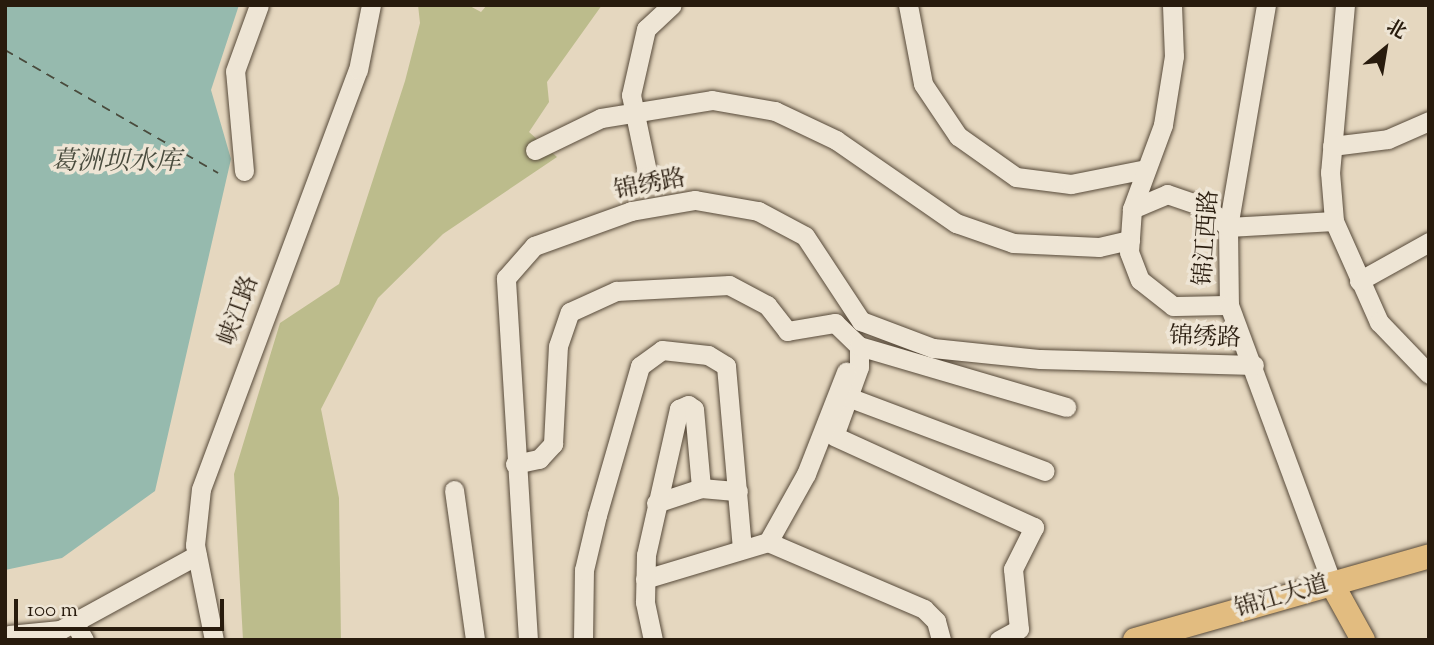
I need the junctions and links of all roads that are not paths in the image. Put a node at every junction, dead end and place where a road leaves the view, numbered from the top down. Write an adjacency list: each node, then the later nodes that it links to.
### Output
1 (259, 5): 13 (street)
2 (371, 5): 38 (street, 峡江路)
3 (673, 5): 8 (street)
4 (908, 5): 12 (street)
5 (1172, 5): 12 (street)
6 (1266, 5): 17 (street, 锦江西路)
7 (1345, 5): 10 (street)
8 (634, 111): 11 (street); 14 (street); 18 (street)
9 (1429, 121): 10 (street)
10 (1332, 146): 16 (street)
11 (535, 150)
12 (1146, 169): 15 (street)
13 (244, 171)
14 (649, 181)
15 (1132, 209): 17 (street); 18 (street)
16 (1334, 221): 17 (street); 20 (street)
17 (1228, 227): 21 (street, 锦江西路)
18 (1130, 240): 21 (street)
19 (1429, 242): 20 (street)
20 (1359, 281): 27 (street)
21 (1229, 305): 25 (street, 锦江西路)
22 (862, 321): 23 (street); 24 (street, 锦绣路); 30 (street, 锦绣路)
23 (859, 346): 26 (street); 28 (street); 30 (street); 36 (street)
24 (956, 350): 25 (street, 锦绣路); 26 (street)
25 (1254, 365): 41 (street, 锦江西路)
26 (951, 374): 29 (street)
27 (1429, 374)
28 (848, 397): 31 (street); 51 (street)
29 (1066, 407)
30 (514, 464): 47 (street, 锦绣路)
31 (1045, 471)
32 (701, 488): 34 (street); 35 (street); 35 (street)
33 (454, 491): 46 (street)
34 (737, 491): 37 (street); 48 (street)
35 (656, 503): 40 (street)
36 (768, 542): 37 (street); 50 (street)
37 (741, 549): 40 (street)
38 (197, 555): 42 (street); 45 (street, 峡江路)
39 (1429, 556): 41 (main road, 锦江大道)
40 (645, 579): 49 (street)
41 (1332, 584): 52 (main road, 锦江大道); 53 (main road)
42 (66, 630): 43 (street); 44 (street)
43 (9, 635)
44 (84, 640)
45 (214, 640)
46 (475, 640)
47 (528, 640)
48 (583, 640)
49 (653, 640)
50 (941, 640)
51 (999, 640)
52 (1135, 640)
53 (1363, 640)

